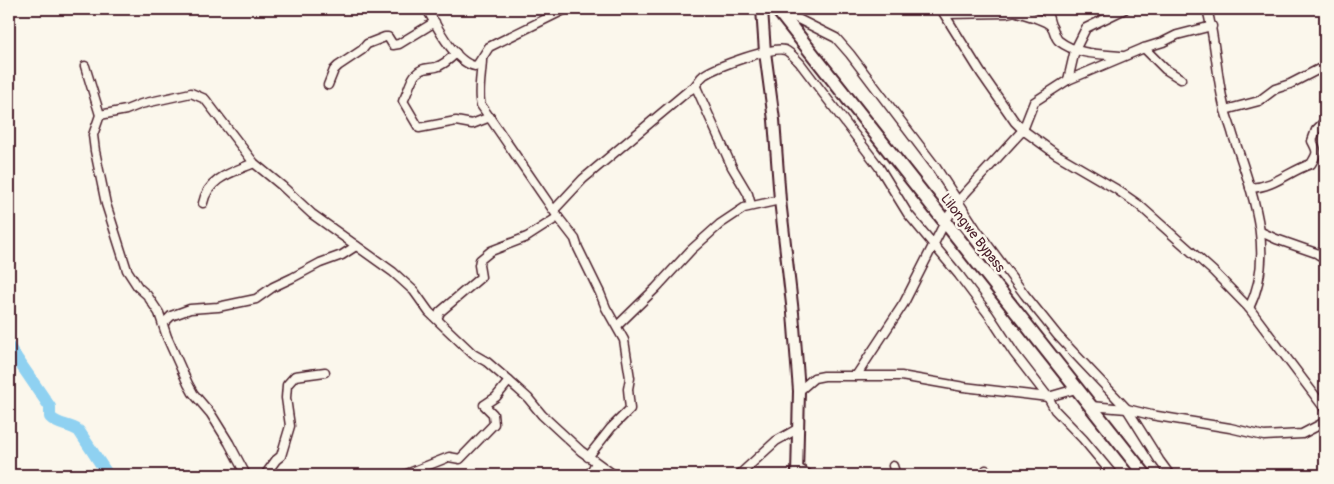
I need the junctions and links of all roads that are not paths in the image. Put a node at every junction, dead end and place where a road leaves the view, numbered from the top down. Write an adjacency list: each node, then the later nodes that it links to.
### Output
1 (427, 9): 10 (street)
2 (566, 9): 18 (street)
3 (762, 9): 15 (street)
4 (778, 9): 33 (street); 37 (main road, Lilongwe Bypass)
5 (1046, 9): 11 (street)
6 (1125, 9): 14 (street)
7 (1207, 9): 12 (street)
8 (1020, 10): 9 (street); 11 (street)
9 (943, 12): 29 (street)
10 (435, 22): 16 (street); 23 (street)
11 (1051, 26): 14 (street)
12 (1212, 26): 13 (street); 25 (street)
13 (1144, 48): 17 (street); 21 (street)
14 (1075, 50): 17 (street); 22 (street)
15 (765, 52): 24 (street); 32 (street); 39 (street)
16 (456, 53): 18 (street); 27 (street)
17 (1125, 56): 22 (street)
18 (482, 59): 27 (street)
19 (86, 66): 26 (street)
20 (1325, 66): 25 (street)
21 (1180, 78)
22 (1068, 80): 29 (street)
23 (328, 85)
24 (696, 87): 35 (street); 36 (street)
25 (1225, 110): 31 (street)
26 (100, 115): 30 (street); 44 (street)
27 (490, 118): 36 (street)
28 (1325, 121): 31 (street)
29 (1023, 130): 33 (street); 42 (street)
30 (254, 163): 34 (street); 40 (street)
31 (1250, 188): 38 (street)
32 (780, 200): 35 (street); 50 (street)
33 (959, 200): 37 (street); 53 (street)
34 (204, 203)
35 (751, 205): 45 (street)
36 (556, 214): 43 (street); 45 (street)
37 (945, 222): 39 (street); 49 (main road, Lilongwe Bypass)
38 (1261, 232): 41 (street); 42 (street)
39 (933, 245): 47 (street); 51 (street)
40 (356, 246): 43 (street); 44 (street)
41 (1325, 259)
42 (1249, 308): 54 (street)
43 (437, 319): 48 (street)
44 (163, 324): 62 (street)
45 (617, 326): 57 (street)
46 (325, 372): 63 (street)
47 (856, 376): 50 (street); 51 (street)
48 (510, 381): 57 (street); 64 (street)
49 (1076, 389): 51 (street); 52 (main road, Lilongwe Bypass)
50 (799, 391): 56 (street)
51 (1048, 397): 70 (street)
52 (1090, 406): 53 (street); 61 (main road, Lilongwe Bypass)
53 (1127, 409): 55 (street); 71 (street)
54 (1325, 409)
55 (1325, 422)
56 (799, 428): 60 (street); 67 (street)
57 (588, 456): 58 (street)
58 (596, 463): 65 (street); 66 (street)
59 (893, 466): 69 (street)
60 (798, 471): 68 (street)
61 (1139, 473)
62 (246, 475)
63 (265, 475)
64 (404, 475)
65 (589, 475)
66 (614, 475)
67 (739, 475)
68 (809, 475)
69 (896, 475)
70 (1113, 475)
71 (1170, 475)

